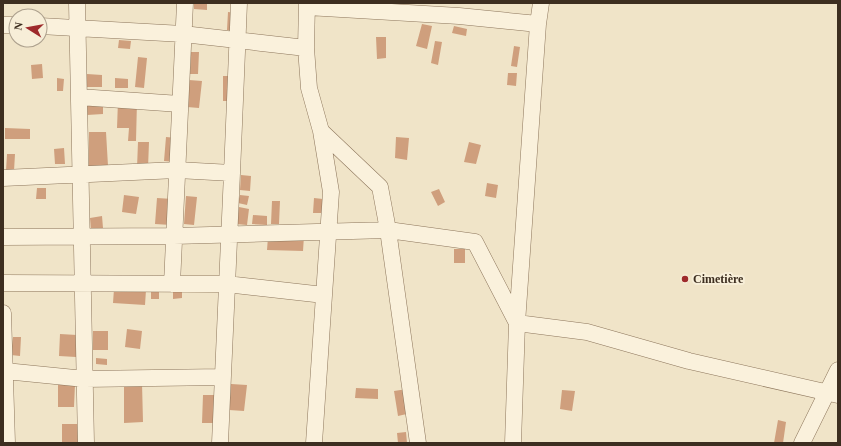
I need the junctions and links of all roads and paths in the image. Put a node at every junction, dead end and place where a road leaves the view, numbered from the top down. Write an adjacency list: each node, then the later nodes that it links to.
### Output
1 (77, 3): 8 (street)
2 (185, 3): 9 (street)
3 (239, 3): 10 (street)
4 (540, 3): 6 (street)
5 (307, 5): 6 (street); 11 (street)
6 (538, 24): 31 (street)
7 (48, 26): 8 (street)
8 (78, 28): 9 (street); 12 (street)
9 (183, 34): 10 (street); 13 (street)
10 (237, 40): 11 (street); 16 (street)
11 (306, 48): 14 (street)
12 (79, 97): 13 (street); 17 (street)
13 (180, 104): 15 (street)
14 (321, 131): 19 (street); 20 (street)
15 (177, 170): 16 (street); 17 (street); 23 (street)
16 (232, 173): 21 (street)
17 (81, 174): 18 (street); 22 (street)
18 (3, 178)
19 (388, 230): 20 (street); 31 (street); 42 (street)
20 (328, 232): 21 (street); 29 (street)
21 (229, 235): 23 (street); 28 (street)
22 (82, 236): 23 (street); 24 (street); 26 (street)
23 (174, 236): 27 (street)
24 (3, 237)
25 (3, 283): 26 (street)
26 (83, 284): 27 (street); 35 (street)
27 (172, 284): 28 (street)
28 (226, 284): 29 (street); 34 (street)
29 (324, 295): 41 (street)
30 (3, 313): 33 (street)
31 (517, 323): 36 (street); 43 (street)
32 (838, 370): 36 (street)
33 (5, 371): 35 (street); 38 (street)
34 (222, 377): 35 (street); 40 (street)
35 (85, 379): 39 (street)
36 (832, 394): 44 (street)
37 (3, 440): 38 (street)
38 (7, 443)
39 (86, 443)
40 (220, 443)
41 (314, 443)
42 (418, 443)
43 (513, 443)
44 (802, 443)

